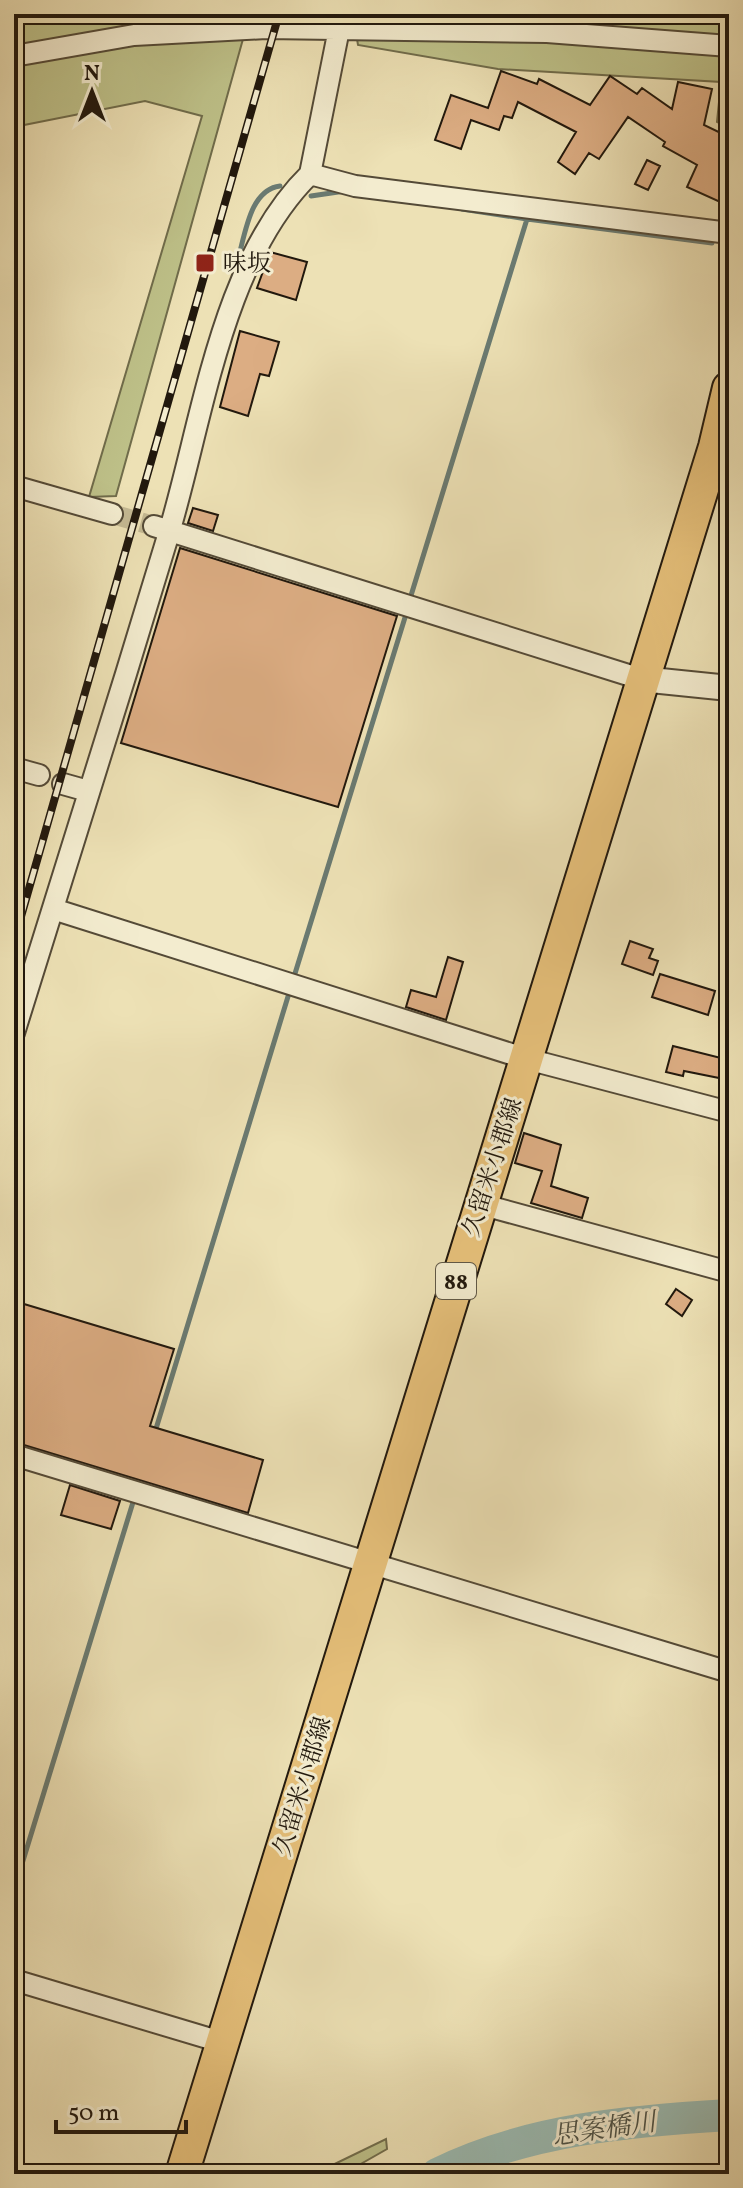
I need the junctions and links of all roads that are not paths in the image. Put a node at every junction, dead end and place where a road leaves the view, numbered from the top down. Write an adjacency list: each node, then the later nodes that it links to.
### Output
1 (339, 29): 2 (street); 3 (street); 4 (street)
2 (729, 46)
3 (14, 56)
4 (310, 174): 5 (street); 9 (street)
5 (729, 233)
6 (729, 388): 10 (main road, 久留米小郡線 / 88)
7 (14, 486): 8 (street)
8 (112, 514)
9 (161, 530): 10 (street); 15 (street)
10 (641, 679): 11 (street); 18 (main road, 久留米小郡線 / 88)
11 (729, 688)
12 (14, 768): 13 (street)
13 (39, 775)
14 (63, 784): 15 (street)
15 (88, 791): 16 (street)
16 (53, 909): 17 (street); 18 (street)
17 (14, 1033)
18 (527, 1059): 19 (street); 20 (main road, 久留米小郡線 / 88)
19 (729, 1112)
20 (480, 1204): 21 (street); 23 (main road, 久留米小郡線 / 88)
21 (729, 1272)
22 (14, 1455): 23 (street)
23 (370, 1561): 24 (street); 26 (main road, 久留米小郡線 / 88)
24 (729, 1672)
25 (14, 1980): 26 (street)
26 (221, 2042): 27 (main road, 久留米小郡線 / 88)
27 (182, 2174)

